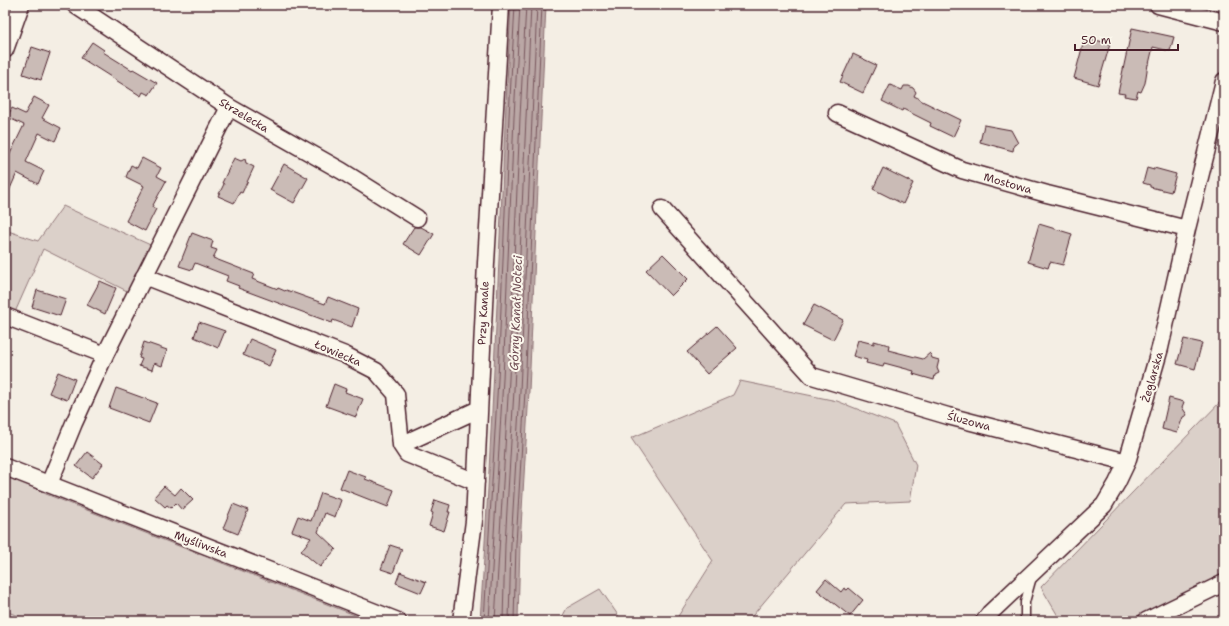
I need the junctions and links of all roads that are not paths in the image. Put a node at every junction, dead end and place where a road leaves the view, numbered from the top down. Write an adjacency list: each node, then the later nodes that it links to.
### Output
1 (21, 5): 6 (street)
2 (75, 5): 8 (street, Strzelecka)
3 (500, 5): 16 (street, Przy Kanale)
4 (1158, 5): 5 (street)
5 (1224, 22)
6 (5, 50)
7 (1224, 83): 12 (street, Żeglarska)
8 (229, 107): 11 (street, Strzelecka); 13 (street)
9 (837, 113): 12 (street, Mostowa)
10 (662, 208): 18 (street, Śluzowa)
11 (417, 218)
12 (1187, 229): 18 (street, Żeglarska)
13 (144, 276): 15 (street); 17 (street, Łowiecka)
14 (5, 316): 15 (street)
15 (105, 355): 21 (street)
16 (479, 409): 17 (street); 20 (street, Przy Kanale)
17 (401, 445): 20 (street)
18 (1127, 462): 22 (street, Żeglarska)
19 (5, 467): 21 (street, Myśliwska)
20 (476, 482): 25 (street, Przy Kanale)
21 (49, 484): 24 (street, Myśliwska)
22 (1033, 573): 26 (street, Żeglarska); 27 (lane)
23 (1224, 583): 28 (street)
24 (398, 621)
25 (461, 621)
26 (984, 621)
27 (1025, 621)
28 (1146, 621)

